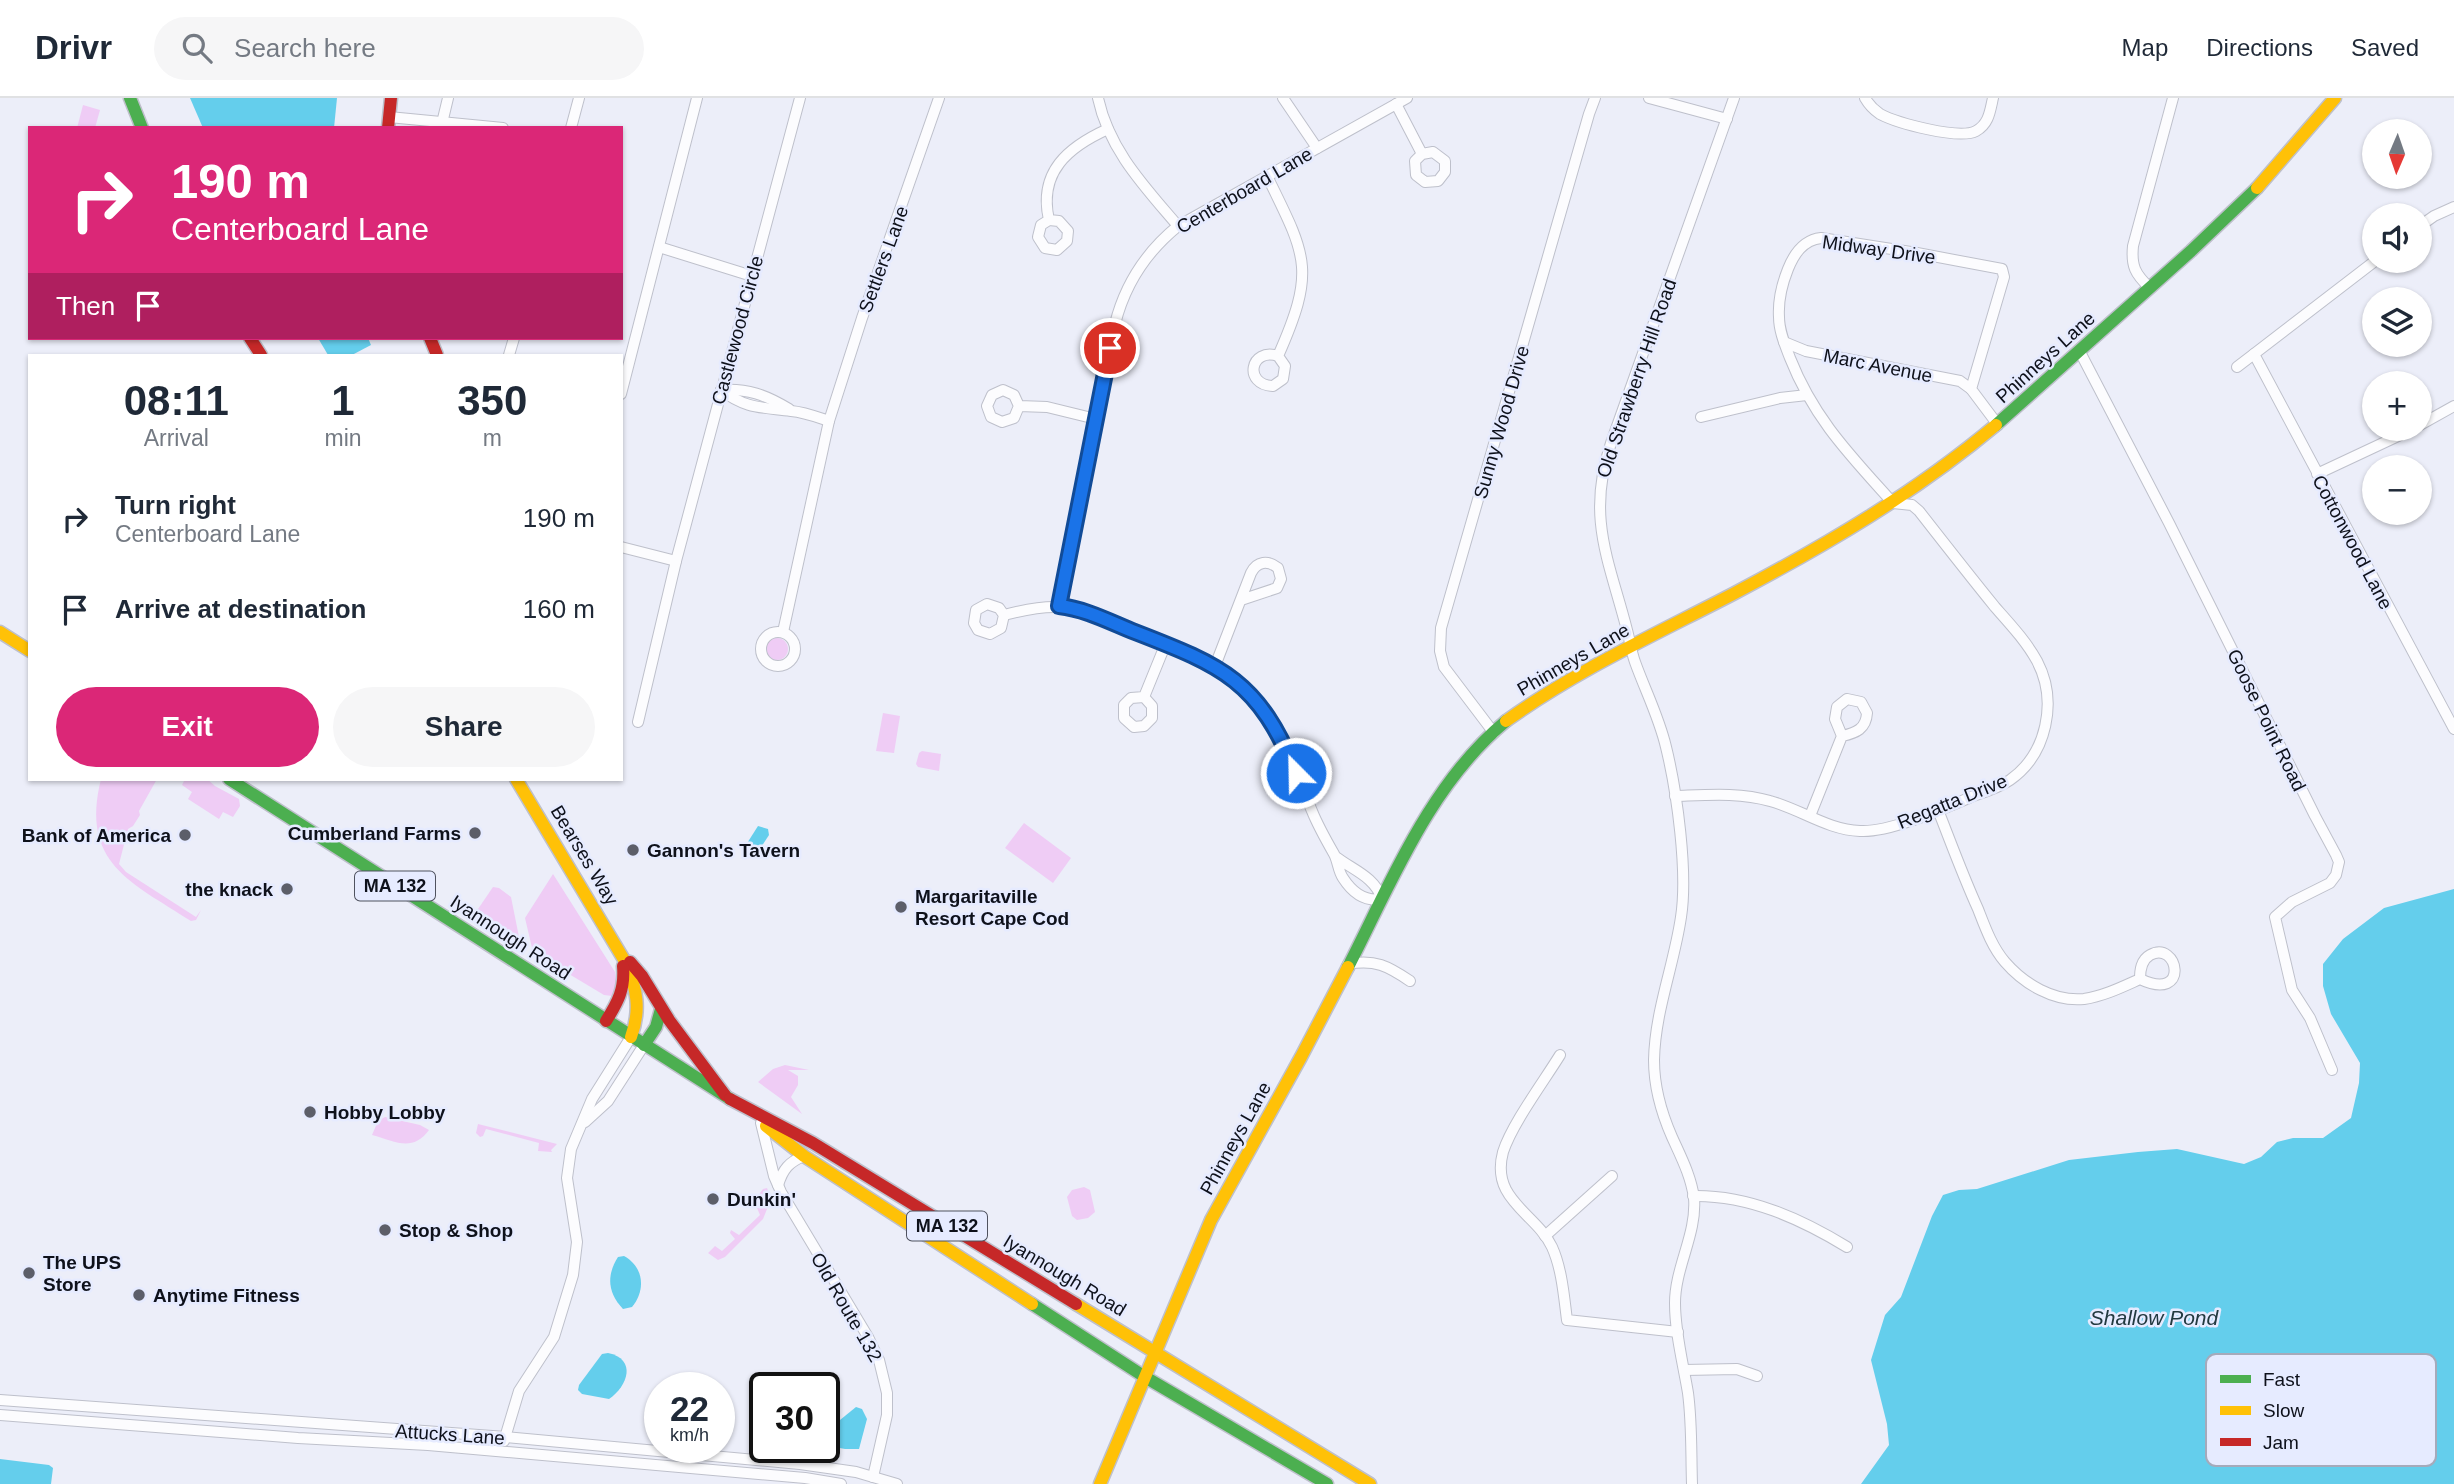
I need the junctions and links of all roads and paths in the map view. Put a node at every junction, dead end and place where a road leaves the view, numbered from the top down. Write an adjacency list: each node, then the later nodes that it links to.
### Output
1 (130, 98): 22 (main road)
2 (391, 98): 20 (main road)
3 (448, 98): 21 (street)
4 (579, 98): 24 (street)
5 (697, 98): 33 (street)
6 (800, 98): 35 (street, Castlewood Circle)
7 (939, 98): 51 (street, Settlers Lane)
8 (1098, 98): 25 (street)
9 (1283, 98): 26 (street)
10 (1407, 98): 18 (street, Centerboard Lane)
11 (1595, 98): 70 (street, Sunny Wood Drive)
12 (1649, 98): 19 (street)
13 (1734, 98): 19 (street, Old Strawberry Hill Road)
14 (1865, 98): 15 (street)
15 (1993, 98)
16 (2173, 98): 36 (street)
17 (2335, 98): 36 (main road, Phinneys Lane)
18 (1396, 104): 26 (street, Centerboard Lane); 27 (street)
19 (1727, 119): 64 (street, Old Strawberry Hill Road)
20 (388, 122): 21 (street)
21 (442, 122): 23 (street)
22 (141, 126)
23 (483, 126)
24 (572, 126)
25 (1108, 129): 31 (street); 32 (street)
26 (1317, 148): 28 (street, Centerboard Lane)
27 (1422, 153)
28 (1267, 177): 32 (street, Centerboard Lane); 40 (street)
29 (2454, 207): 30 (street)
30 (2432, 217)
31 (1049, 220)
32 (1178, 226): 50 (street, Centerboard Lane)
33 (659, 247): 35 (street); 42 (street)
34 (2362, 271): 39 (street)
35 (752, 276): 44 (street, Castlewood Circle)
36 (2150, 288): 38 (main road, Phinneys Lane)
37 (1784, 342): 43 (street, Marc Avenue); 43 (street, Midway Drive); 45 (street, Midway Drive)
38 (2080, 352): 52 (main road, Phinneys Lane); 88 (street, Goose Point Road)
39 (2254, 354): 41 (street); 54 (street, Cottonwood Lane)
40 (1278, 356)
41 (2237, 367)
42 (623, 386)
43 (1971, 389): 52 (street)
44 (721, 390): 51 (street); 57 (street, Castlewood Circle)
45 (1807, 395): 48 (street); 55 (street, Midway Drive)
46 (1019, 406): 50 (street)
47 (2454, 406): 49 (street)
48 (1701, 416)
49 (2432, 418)
50 (1096, 419): 59 (street, Centerboard Lane)
51 (830, 421): 62 (street, Settlers Lane)
52 (1998, 425): 55 (main road, Phinneys Lane)
53 (2388, 441): 54 (street)
54 (2318, 474): 69 (street, Cottonwood Lane)
55 (1893, 503): 64 (main road, Phinneys Lane); 75 (street, Regatta Drive)
56 (623, 548): 57 (street)
57 (676, 561): 68 (street, Castlewood Circle)
58 (1241, 600): 58 (street); 66 (street)
59 (1059, 606): 60 (street); 63 (street)
60 (1003, 615)
61 (0, 632): 65 (main road)
62 (783, 632)
63 (1166, 643): 66 (street); 67 (street)
64 (1630, 648): 70 (main road, Phinneys Lane); 74 (street, Old Strawberry Hill Road)
65 (28, 650)
66 (1215, 666): 77 (street)
67 (1144, 697)
68 (638, 722)
69 (2454, 729)
70 (1494, 733): 78 (main road, Phinneys Lane)
71 (1842, 736): 76 (street)
72 (232, 781): 84 (main road, Iyannough Road / MA 132)
73 (517, 781): 79 (main road, Bearses Way)
74 (1675, 796): 76 (street, Regatta Drive); 95 (street, Old Strawberry Hill Road)
75 (1938, 810): 76 (street, Regatta Drive); 81 (street)
76 (1810, 816)
77 (1336, 857): 78 (street); 78 (street)
78 (1382, 899): 80 (main road, Phinneys Lane)
79 (621, 952): 83 (main road, Bearses Way); 84 (main road); 85 (main road, Bearses Way)
80 (1348, 964): 82 (street); 99 (main road, Phinneys Lane)
81 (2140, 979)
82 (1410, 981)
83 (661, 1009): 86 (main road, Bearses Way); 89 (main road)
84 (606, 1021): 85 (main road, Iyannough Road / MA 132)
85 (631, 1037): 86 (main road, Iyannough Road / MA 132); 91 (street, Bearses Way)
86 (645, 1045): 89 (main road, Iyannough Road / MA 132); 91 (street, Bearses Way)
87 (1560, 1055): 96 (street)
88 (2332, 1070)
89 (733, 1101): 90 (main road, Iyannough Road / MA 132); 99 (main road, Iyannough Road / MA 132)
90 (761, 1123): 92 (main road, Iyannough Road / MA 132); 94 (street, Old Route 132)
91 (582, 1125): 105 (street, Bearses Way)
92 (804, 1156): 94 (street); 102 (main road, Iyannough Road / MA 132)
93 (1612, 1176): 96 (street)
94 (778, 1186): 107 (street, Old Route 132)
95 (1693, 1196): 97 (street); 98 (street, Old Strawberry Hill Road)
96 (1545, 1236): 98 (street)
97 (1847, 1247)
98 (1678, 1332): 100 (street, Old Strawberry Hill Road)
99 (1155, 1352): 102 (main road, Phinneys Lane); 112 (main road, Iyannough Road / MA 132)
100 (1684, 1370): 101 (street); 113 (street, Old Strawberry Hill Road)
101 (1757, 1376)
102 (1145, 1377): 110 (main road, Phinneys Lane); 111 (main road, Iyannough Road / MA 132)
103 (0, 1400): 105 (street, Attucks Lane)
104 (0, 1415): 106 (street, Attucks Lane)
105 (506, 1437): 106 (street, Bearses Way); 107 (street, Attucks Lane)
106 (502, 1451): 108 (street, Attucks Lane)
107 (873, 1477): 109 (street, Attucks Lane)
108 (841, 1484)
109 (897, 1484)
110 (1100, 1484)
111 (1327, 1484)
112 (1370, 1484)
113 (1692, 1484)

